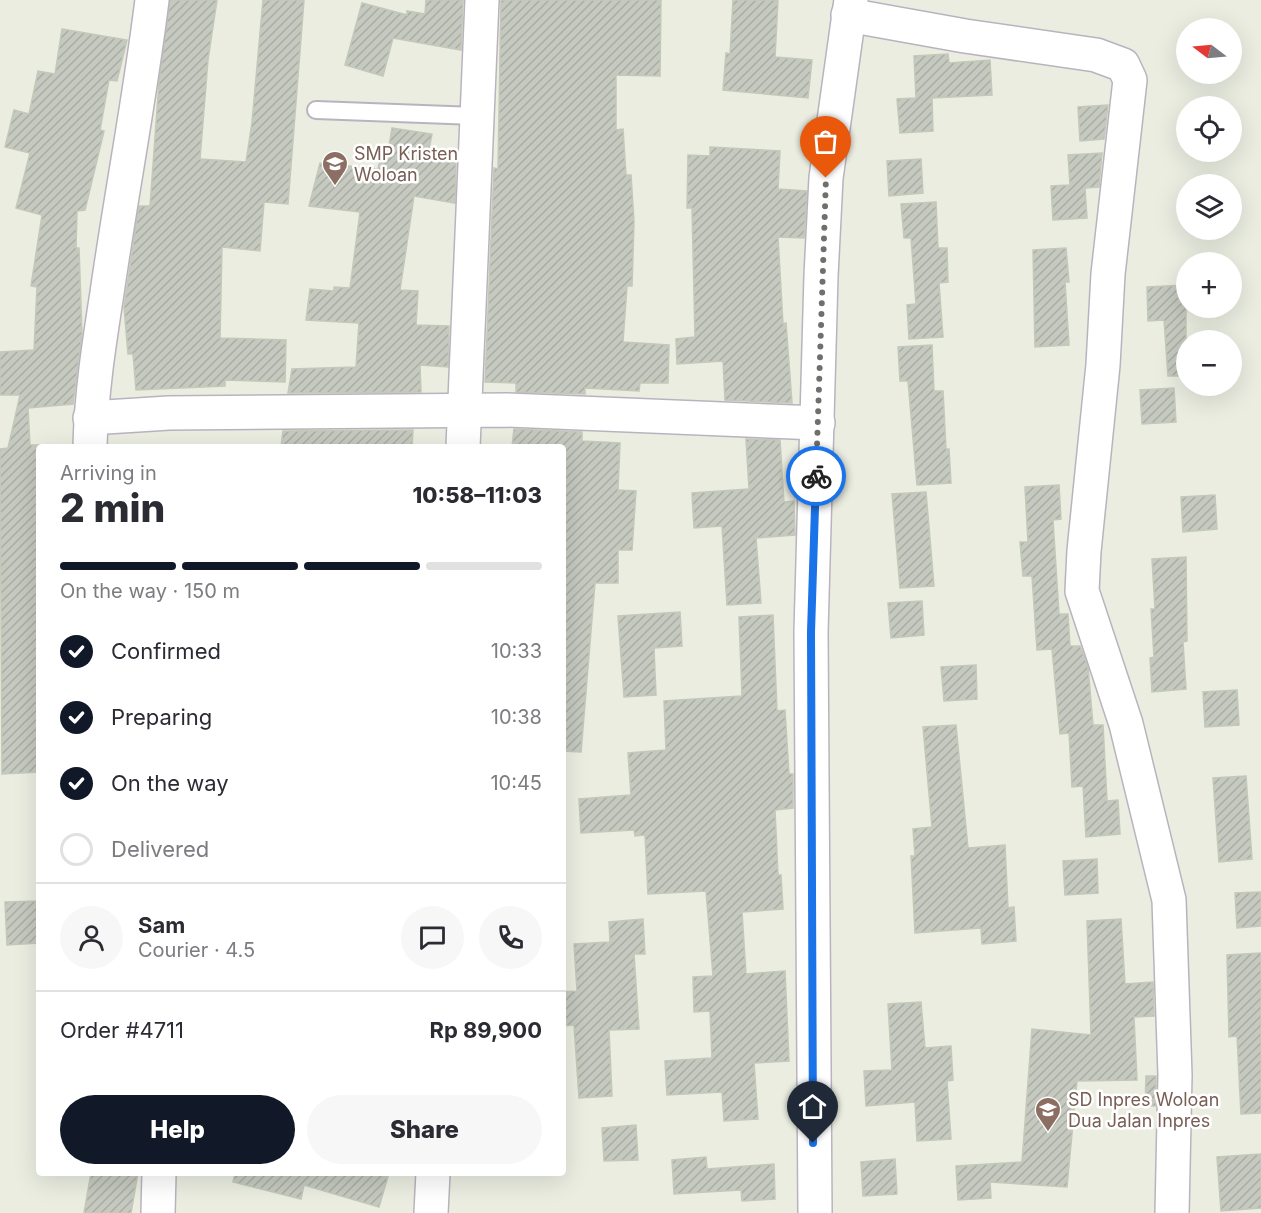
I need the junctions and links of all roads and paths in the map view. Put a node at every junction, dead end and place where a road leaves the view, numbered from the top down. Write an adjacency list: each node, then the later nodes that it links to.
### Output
1 (152, 0): 8 (street)
2 (482, 0): 5 (street)
3 (850, 7): 7 (street); 15 (street)
4 (316, 110): 5 (lane)
5 (476, 116): 6 (street)
6 (464, 411): 7 (street); 8 (street); 9 (street)
7 (818, 423): 14 (street)
8 (90, 432)
9 (463, 444)
10 (159, 1176): 12 (street)
11 (433, 1176): 13 (street)
12 (158, 1213)
13 (431, 1213)
14 (815, 1213)
15 (1172, 1213)

